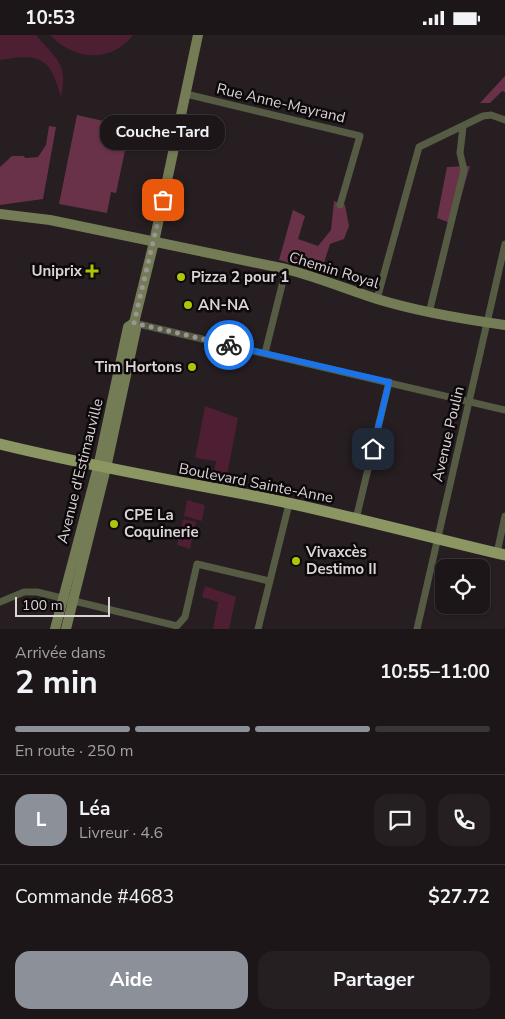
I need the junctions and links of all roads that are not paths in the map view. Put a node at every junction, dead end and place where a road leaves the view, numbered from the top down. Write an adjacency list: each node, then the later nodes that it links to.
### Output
1 (198, 35): 2 (main road, Avenue d'Estimauville)
2 (186, 94): 5 (street, Rue Anne-Mayrand); 7 (main road, Avenue d'Estimauville)
3 (505, 120): 4 (street)
4 (463, 127): 10 (street); 11 (street)
5 (340, 205)
6 (0, 214): 7 (main road, Chemin Royal)
7 (154, 242): 9 (main road, Chemin Royal); 13 (main road, Avenue d'Estimauville)
8 (505, 245): 12 (street, Avenue Poulin)
9 (286, 269): 10 (main road, Chemin Royal); 15 (street)
10 (377, 299): 11 (main road, Chemin Royal)
11 (430, 313): 12 (main road, Chemin Royal)
12 (486, 322): 14 (main road, Chemin Royal); 17 (street, Avenue Poulin)
13 (134, 323): 15 (street); 20 (main road, Avenue d'Estimauville)
14 (505, 325)
15 (265, 353): 16 (street)
16 (389, 382): 17 (street); 23 (street)
17 (470, 402): 18 (street); 24 (street, Avenue Poulin)
18 (505, 410)
19 (0, 443): 20 (main road, Boulevard Sainte-Anne)
20 (102, 468): 21 (main road, Boulevard Sainte-Anne); 27 (main road, Avenue d'Estimauville)
21 (289, 504): 23 (main road, Boulevard Sainte-Anne); 26 (street)
22 (505, 516): 25 (street)
23 (356, 519): 24 (main road, Boulevard Sainte-Anne)
24 (438, 539): 25 (main road, Boulevard Sainte-Anne); 32 (street, Avenue Poulin)
25 (501, 554)
26 (269, 581): 27 (street); 31 (street)
27 (69, 598): 28 (street); 29 (main road, Avenue d'Estimauville); 30 (main road, Avenue d'Estimauville)
28 (0, 602)
29 (55, 629)
30 (66, 629)
31 (258, 629)
32 (417, 629)

